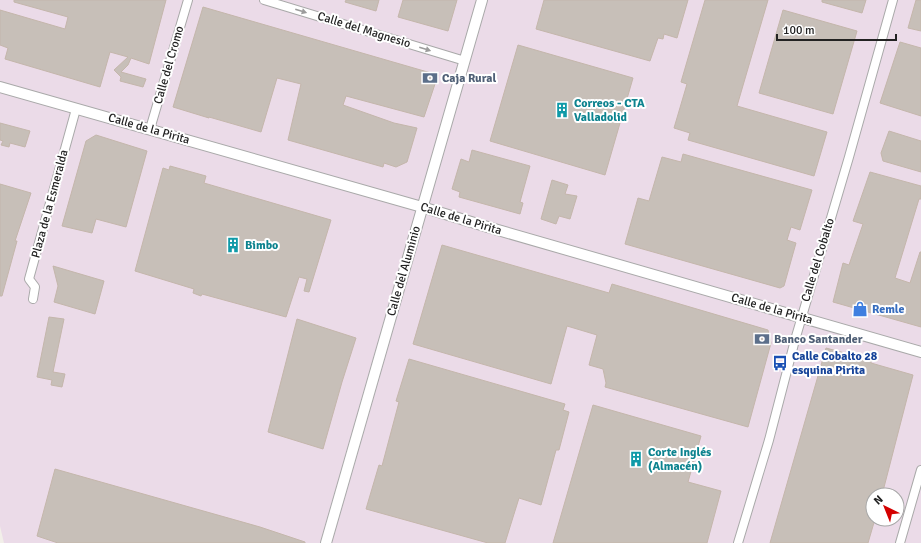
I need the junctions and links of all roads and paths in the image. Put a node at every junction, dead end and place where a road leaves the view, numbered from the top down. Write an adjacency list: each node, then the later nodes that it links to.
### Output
1 (188, 0): 8 (street, Calle del Cromo)
2 (264, 0): 5 (street, Calle del Magnesio, one-way to 5)
3 (482, 0): 5 (street, Calle del Aluminio)
4 (893, 0): 11 (street, Calle del Cobalto)
5 (465, 60): 9 (street, Calle del Aluminio)
6 (0, 87): 7 (street, Calle de la Pirita)
7 (76, 109): 8 (street, Calle de la Pirita); 10 (street, Plaza de la Esmeralda)
8 (150, 129): 9 (street, Calle de la Pirita)
9 (422, 207): 11 (street, Calle de la Pirita); 14 (street, Calle del Aluminio)
10 (33, 299)
11 (801, 317): 12 (street, Calle de la Pirita); 15 (street, Calle del Cobalto)
12 (921, 352)
13 (921, 470): 16 (street)
14 (326, 543)
15 (738, 543)
16 (900, 543)

